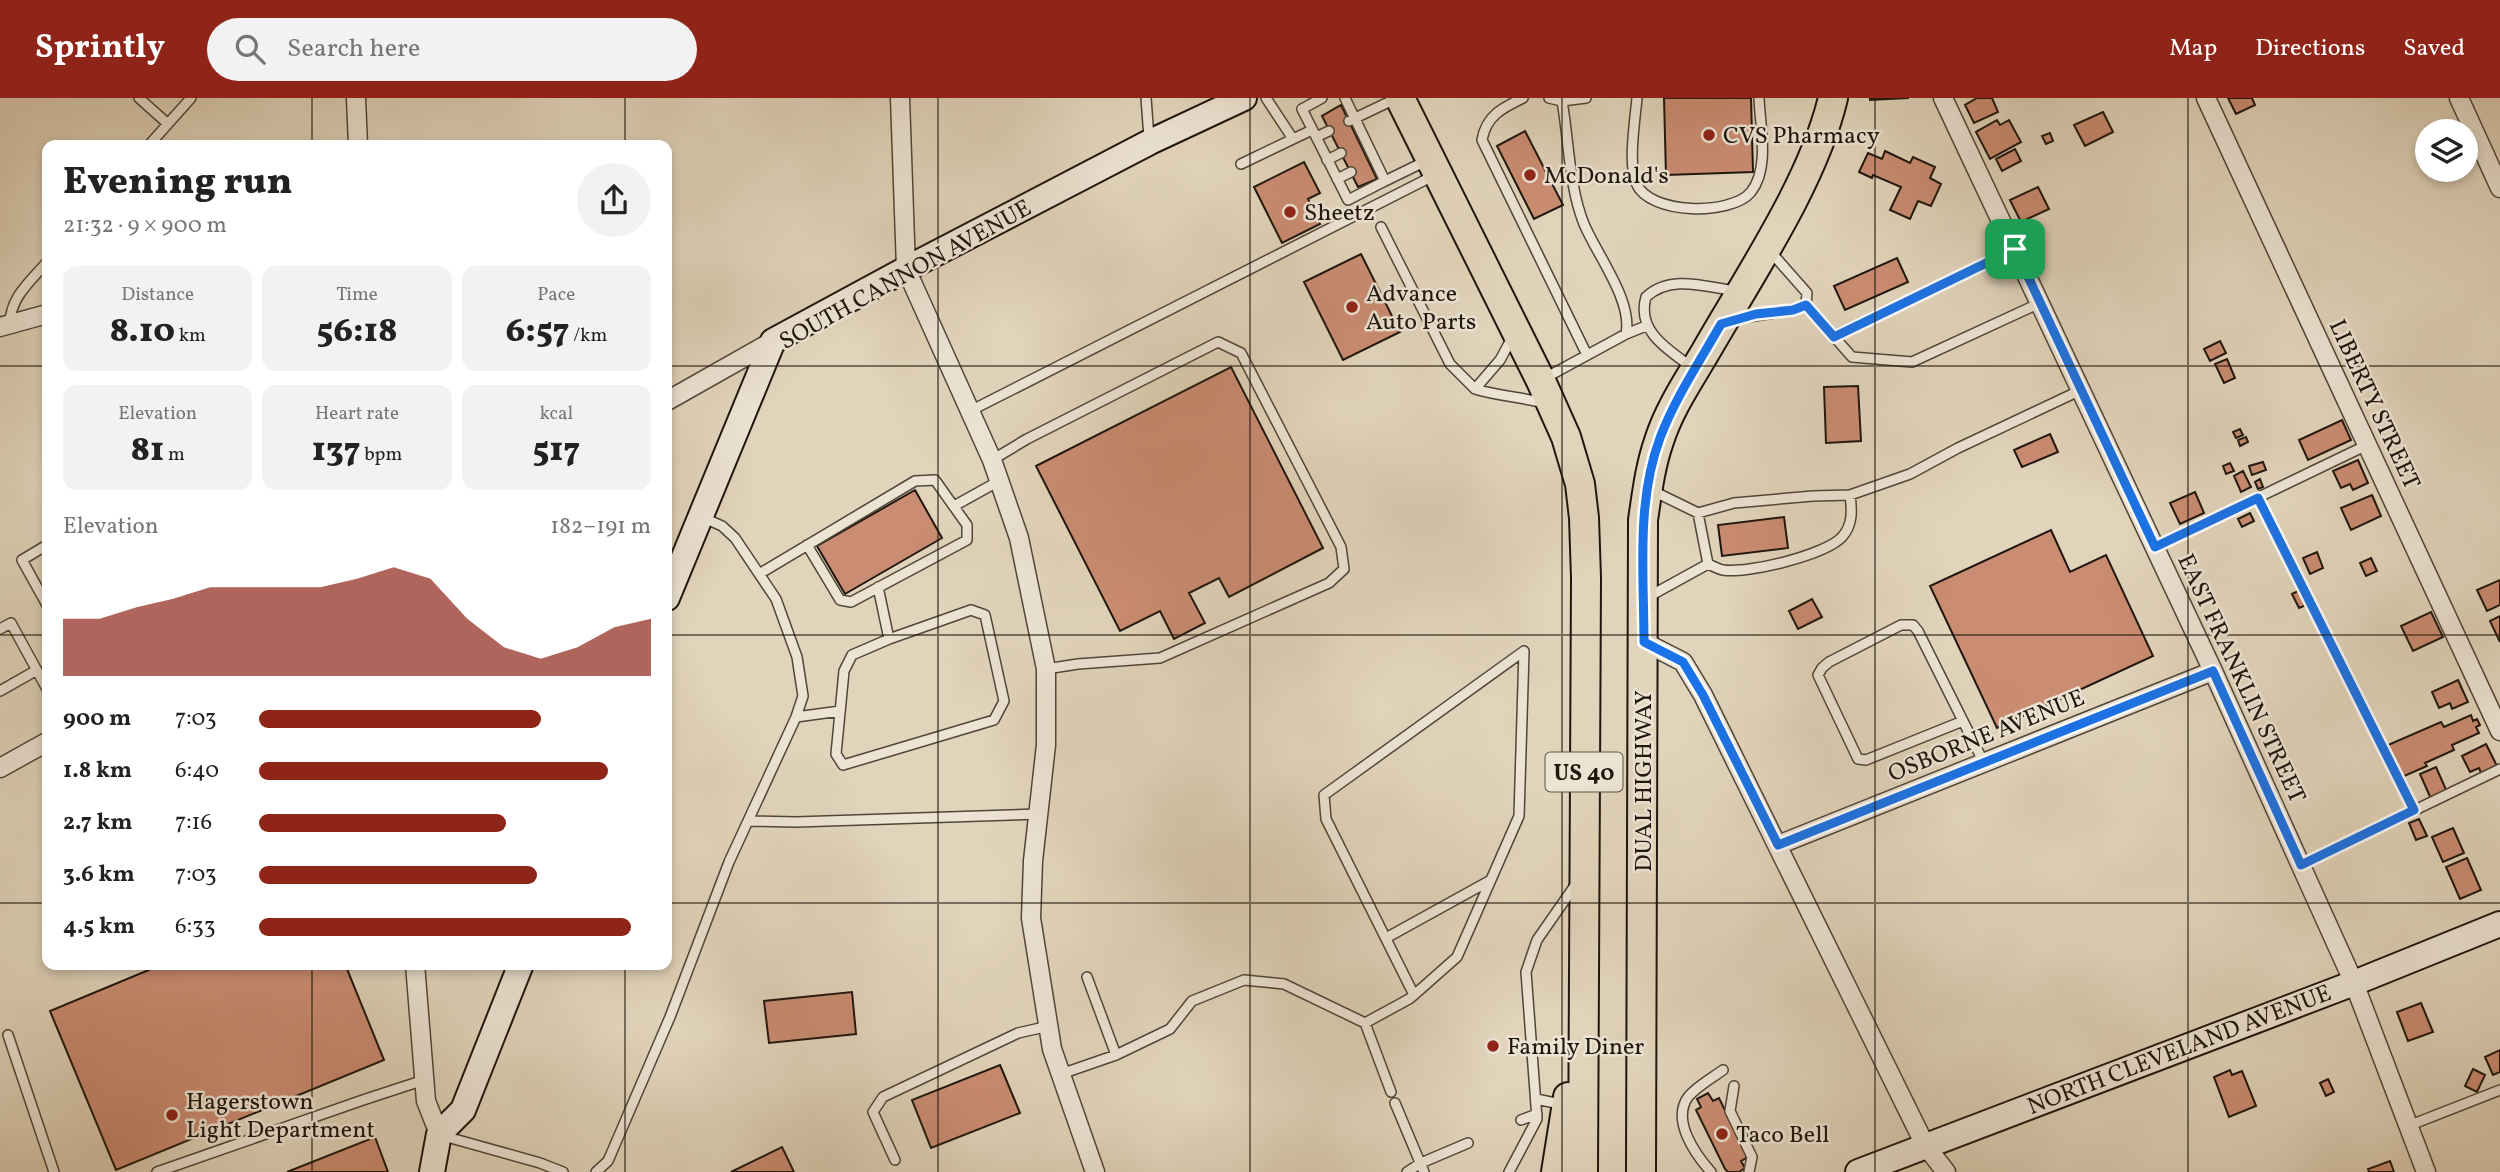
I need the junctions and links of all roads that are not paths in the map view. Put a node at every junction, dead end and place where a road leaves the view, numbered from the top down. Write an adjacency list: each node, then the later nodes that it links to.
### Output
1 (139, 98): 22 (lane)
2 (191, 98): 22 (lane)
3 (356, 98): 27 (street)
4 (900, 98): 41 (street)
5 (1146, 98): 28 (lane)
6 (1244, 98): 28 (street, SOUTH CANNON AVENUE)
7 (1266, 98): 25 (lane)
8 (1322, 98): 24 (lane)
9 (1345, 98): 21 (lane)
10 (1398, 98): 21 (lane); 32 (main road, US 40)
11 (1523, 98): 53 (lane)
12 (1549, 98): 20 (lane)
13 (1586, 98): 20 (lane)
14 (1637, 98): 15 (lane)
15 (1759, 98)
16 (1833, 98): 38 (main road, DUAL HIGHWAY / US 40)
17 (1942, 98): 39 (street, EAST FRANKLIN STREET)
18 (2206, 98): 60 (street, LIBERTY STREET)
19 (2459, 98): 36 (street)
20 (1562, 100): 50 (lane)
21 (1352, 119): 35 (lane)
22 (169, 124): 26 (lane)
23 (1329, 131): 24 (lane)
24 (1314, 134): 25 (lane); 30 (lane)
25 (1293, 139): 31 (lane)
26 (154, 140)
27 (358, 140)
28 (1150, 142): 41 (street, SOUTH CANNON AVENUE)
29 (1341, 153): 30 (lane)
30 (1327, 160): 34 (lane)
31 (1241, 164)
32 (1433, 167): 35 (lane); 49 (main road, US 40); 59 (lane)
33 (1351, 173): 34 (lane)
34 (1337, 179): 35 (lane)
35 (1385, 181)
36 (2500, 188)
37 (1381, 228): 55 (lane)
38 (1766, 246): 42 (main road, DUAL HIGHWAY / US 40); 44 (lane)
39 (2015, 249): 43 (street, EAST FRANKLIN STREET); 51 (lane)
40 (42, 268): 47 (lane)
41 (906, 269): 52 (street, SOUTH CANNON AVENUE); 59 (street)
42 (1740, 292): 46 (main road, DUAL HIGHWAY / US 40); 48 (lane)
43 (2040, 303): 51 (lane); 56 (street, EAST FRANKLIN STREET)
44 (1806, 305): 46 (lane); 51 (lane)
45 (42, 315): 47 (street)
46 (1721, 324): 54 (main road, DUAL HIGHWAY / US 40)
47 (5, 325)
48 (1646, 326): 50 (lane); 54 (lane)
49 (1516, 331): 55 (lane); 57 (main road, US 40)
50 (1626, 334): 53 (lane)
51 (1834, 337)
52 (773, 341): 58 (street); 68 (street, SOUTH CANNON AVENUE)
53 (1587, 355): 57 (lane)
54 (1695, 370): 63 (main road, DUAL HIGHWAY / US 40)
55 (1475, 389): 57 (lane)
56 (2081, 390): 64 (lane); 70 (street, EAST FRANKLIN STREET)
57 (1547, 393): 99 (main road, US 40)
58 (672, 398)
59 (970, 411): 61 (street)
60 (2367, 445): 65 (lane); 89 (street, LIBERTY STREET)
61 (992, 460): 62 (street); 81 (lane)
62 (999, 481): 66 (lane); 81 (street)
63 (1647, 489): 67 (lane); 77 (main road, DUAL HIGHWAY / US 40)
64 (1850, 495): 67 (lane); 72 (lane)
65 (2258, 498): 70 (lane); 94 (lane)
66 (954, 506): 69 (lane); 75 (lane)
67 (1698, 513): 72 (lane)
68 (699, 516): 73 (lane); 74 (street, SOUTH CANNON AVENUE)
69 (807, 545): 73 (lane); 75 (lane)
70 (2155, 547): 83 (street, EAST FRANKLIN STREET)
71 (42, 548): 76 (lane)
72 (1708, 564): 77 (lane)
73 (759, 574): 87 (lane)
74 (672, 585)
75 (878, 587): 79 (lane)
76 (42, 596)
77 (1644, 600): 80 (main road, DUAL HIGHWAY / US 40)
78 (0, 629): 82 (lane)
79 (889, 639): 86 (lane); 86 (lane)
80 (1644, 642): 97 (street); 114 (main road, DUAL HIGHWAY / US 40)
81 (1046, 669): 95 (street)
82 (37, 670): 84 (lane); 85 (lane)
83 (2213, 671): 91 (street, OSBORNE AVENUE); 98 (street, EAST FRANKLIN STREET)
84 (42, 680)
85 (0, 691)
86 (840, 711): 87 (lane)
87 (796, 717): 96 (lane)
88 (1963, 721): 88 (lane); 91 (lane)
89 (2500, 732)
90 (42, 745): 92 (street)
91 (1984, 763): 97 (street, OSBORNE AVENUE)
92 (0, 768)
93 (2500, 769): 94 (lane)
94 (2414, 810): 98 (lane)
95 (1039, 814): 96 (lane); 110 (street)
96 (748, 821): 135 (lane)
97 (1778, 845): 128 (street)
98 (2301, 865): 107 (street, EAST FRANKLIN STREET)
99 (1583, 873): 106 (main road, US 40); 120 (lane)
100 (1491, 880): 102 (lane); 102 (lane); 108 (lane)
101 (2500, 924): 107 (street, NORTH CLEVELAND AVENUE)
102 (1386, 938): 108 (lane)
103 (415, 970): 116 (street)
104 (519, 970): 126 (street)
105 (1087, 977): 112 (lane)
106 (1582, 983): 122 (main road); 140 (main road, US 40)
107 (2354, 983): 125 (street, EAST FRANKLIN STREET); 128 (street, NORTH CLEVELAND AVENUE)
108 (1414, 995): 109 (lane)
109 (1364, 1023): 112 (lane); 119 (lane)
110 (1049, 1027): 115 (street); 129 (lane)
111 (8, 1035): 131 (lane)
112 (1116, 1055): 115 (lane)
113 (1723, 1070): 143 (lane)
114 (1642, 1072): 141 (main road, DUAL HIGHWAY / US 40); 142 (main road)
115 (1061, 1074): 136 (street)
116 (424, 1080): 126 (street); 132 (lane)
117 (1734, 1086): 144 (lane)
118 (2500, 1090): 125 (lane)
119 (1391, 1092)
120 (1536, 1098): 122 (lane); 123 (lane)
121 (1395, 1103): 130 (lane)
122 (1567, 1105): 139 (main road)
123 (1536, 1114): 124 (lane); 138 (lane)
124 (1521, 1120)
125 (2408, 1126): 147 (street, EAST FRANKLIN STREET)
126 (439, 1134): 133 (street); 134 (lane)
127 (1468, 1143): 130 (lane)
128 (1925, 1145): 145 (street, NORTH CLEVELAND AVENUE); 146 (street)
129 (895, 1160)
130 (1422, 1167): 137 (lane)
131 (54, 1172)
132 (157, 1172)
133 (432, 1172)
134 (563, 1172)
135 (596, 1172)
136 (1095, 1172)
137 (1407, 1172)
138 (1509, 1172)
139 (1556, 1172)
140 (1583, 1172)
141 (1641, 1172)
142 (1661, 1172)
143 (1711, 1172)
144 (1749, 1172)
145 (1858, 1172)
146 (1945, 1172)
147 (2426, 1172)

